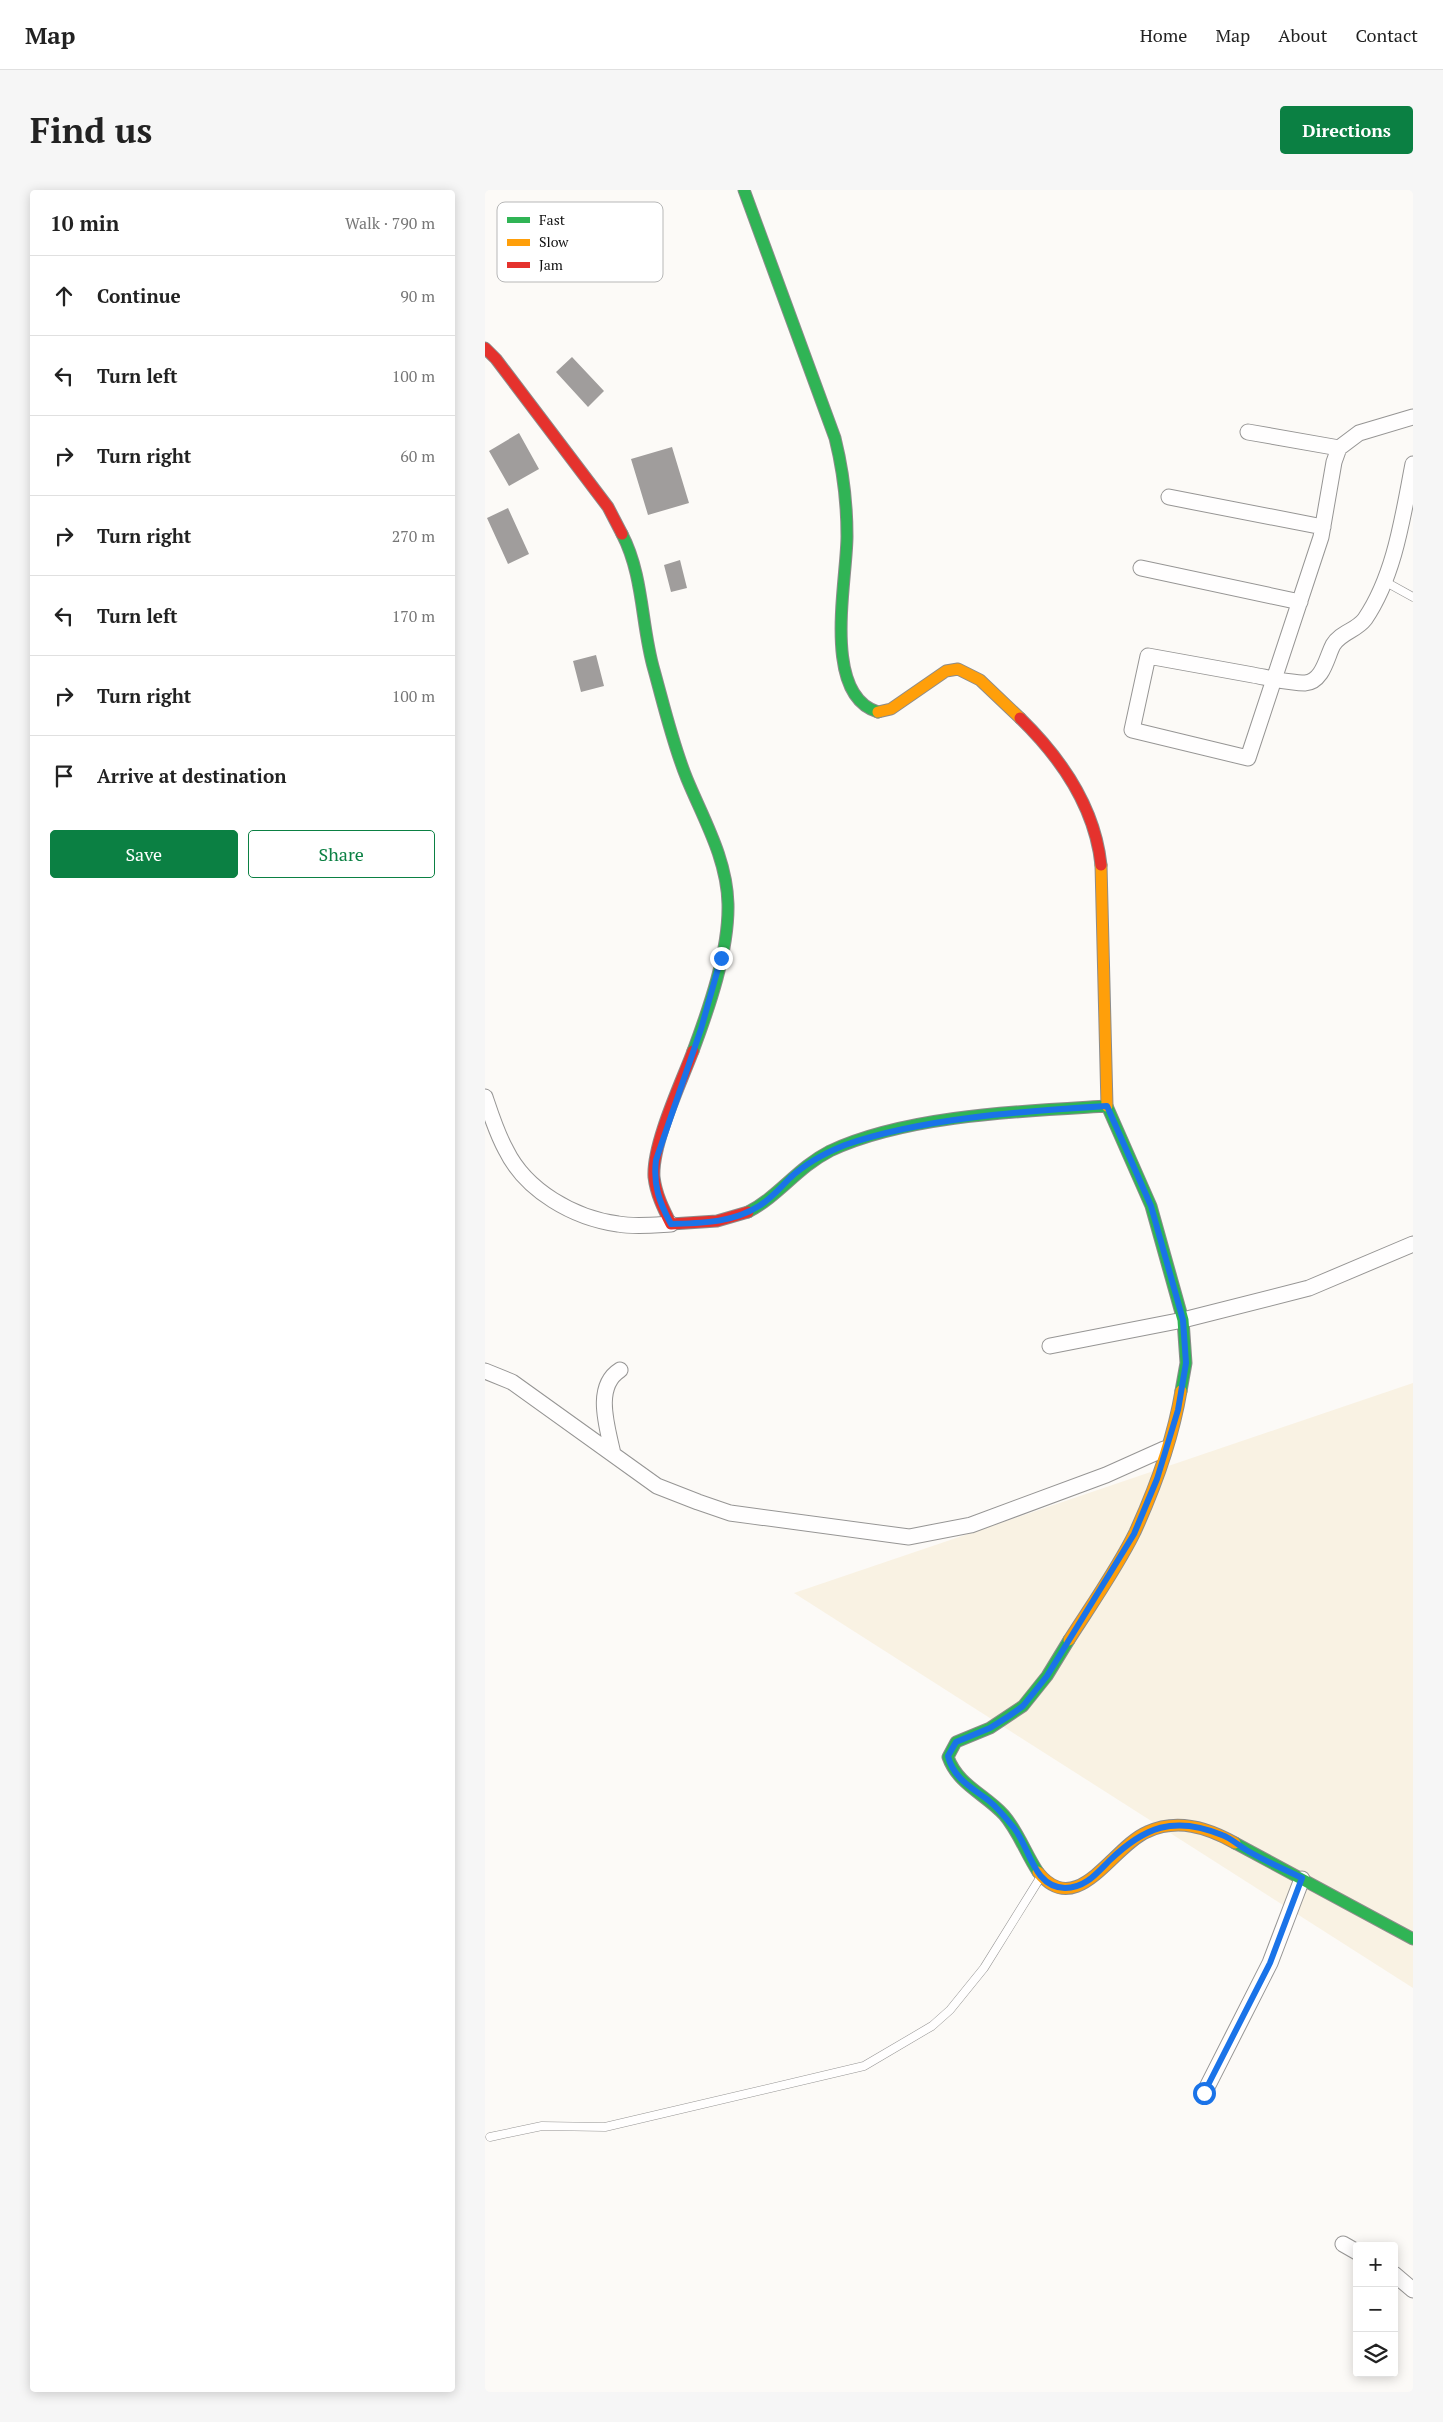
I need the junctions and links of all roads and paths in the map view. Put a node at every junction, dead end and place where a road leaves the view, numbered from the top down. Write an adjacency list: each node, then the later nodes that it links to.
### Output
1 (744, 190): 16 (street)
2 (485, 348): 17 (street)
3 (1413, 417): 5 (street)
4 (1248, 432): 5 (street)
5 (1339, 448): 9 (street)
6 (1413, 464): 8 (street)
7 (1169, 497): 9 (street)
8 (1410, 501): 11 (street)
9 (1323, 527): 13 (street)
10 (1141, 568): 13 (street)
11 (1384, 581): 12 (lane); 14 (street)
12 (1413, 597)
13 (1300, 602): 14 (street)
14 (1275, 679): 14 (street)
15 (485, 1097): 17 (street)
16 (1107, 1106): 17 (street); 19 (street)
17 (671, 1224)
18 (1413, 1244): 19 (street)
19 (1183, 1320): 20 (street); 23 (street)
20 (1050, 1346)
21 (620, 1370): 24 (street)
22 (485, 1371): 24 (street)
23 (1164, 1449): 24 (street); 25 (street)
24 (613, 1454)
25 (1041, 1877): 26 (street); 29 (lane)
26 (1302, 1878): 27 (street); 28 (street)
27 (1413, 1939)
28 (1204, 2093)
29 (490, 2137)
30 (1398, 2277): 31 (street)
31 (1413, 2290)

